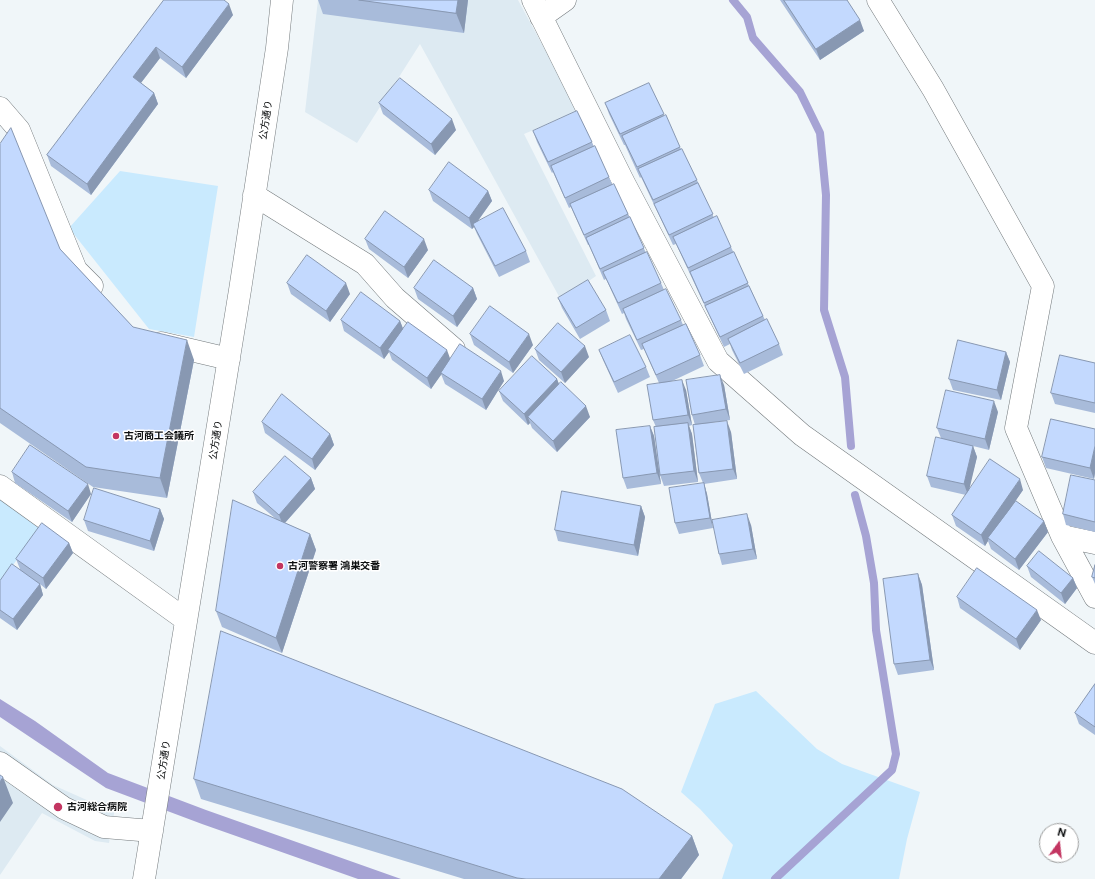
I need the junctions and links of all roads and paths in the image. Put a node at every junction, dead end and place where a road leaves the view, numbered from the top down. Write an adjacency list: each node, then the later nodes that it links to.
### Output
1 (282, 0): 6 (street, 公方通り)
2 (565, 0): 4 (street)
3 (878, 0): 12 (street)
4 (537, 8): 16 (street)
5 (0, 108): 7 (street)
6 (254, 195): 9 (street); 10 (street, 公方通り)
7 (107, 302)
8 (144, 339): 10 (street)
9 (454, 349)
10 (229, 359): 15 (street, 公方通り)
11 (0, 486): 15 (street)
12 (1062, 536): 13 (street); 14 (street)
13 (1095, 543)
14 (1095, 597)
15 (186, 620): 18 (street, 公方通り)
16 (1095, 643)
17 (0, 763): 18 (street)
18 (152, 831): 19 (street, 公方通り)
19 (144, 879)

